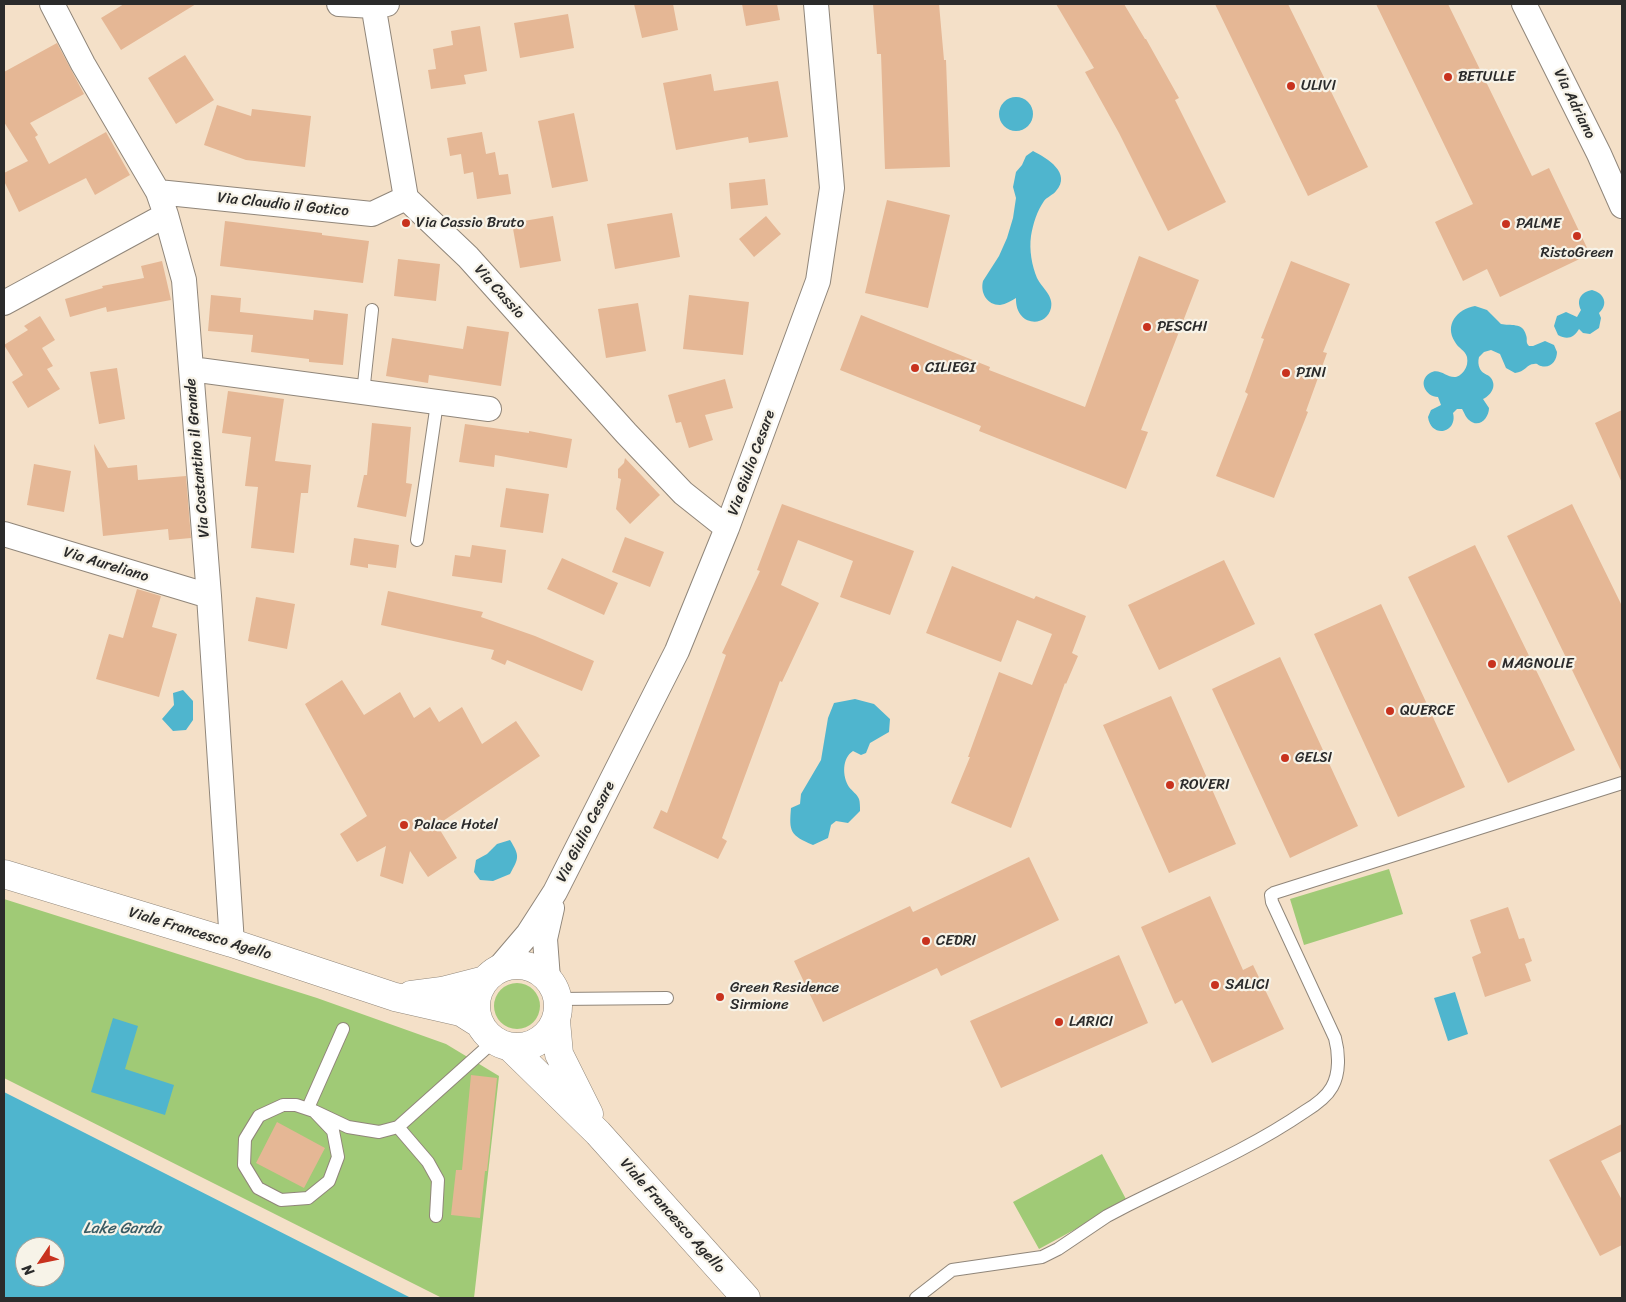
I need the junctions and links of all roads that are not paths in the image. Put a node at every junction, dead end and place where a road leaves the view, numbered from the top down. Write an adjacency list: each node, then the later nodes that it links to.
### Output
1 (52, 4): 6 (street, Via Costantino il Grande)
2 (339, 4): 5 (street)
3 (816, 4): 16 (street, Via Giulio Cesare)
4 (1524, 4): 8 (street, Via Adriano)
5 (378, 5): 7 (street)
6 (158, 192): 7 (street, Via Claudio il Gotico); 9 (street, Via Costantino il Grande)
7 (406, 198): 16 (street, Via Cassio)
8 (1622, 206)
9 (166, 215): 10 (street); 12 (street, Via Costantino il Grande)
10 (4, 302)
11 (372, 310): 13 (lane)
12 (191, 370): 13 (street); 19 (street, Via Costantino il Grande)
13 (363, 393): 14 (street)
14 (437, 402): 15 (street); 18 (lane)
15 (489, 409)
16 (727, 528): 22 (street, Via Giulio Cesare)
17 (4, 534): 19 (street, Via Aureliano)
18 (417, 540)
19 (209, 596): 23 (street, Via Costantino il Grande)
20 (1622, 783): 35 (lane)
21 (4, 874): 23 (main road, Viale Francesco Agello)
22 (556, 892): 24 (street, Via Giulio Cesare); 27 (street, Via Giulio Cesare)
23 (232, 943): 25 (main road, Viale Francesco Agello)
24 (492, 974): 25 (main road, Viale Francesco Agello); 27 (main road); 29 (main road)
25 (395, 997): 29 (main road, Viale Francesco Agello)
26 (667, 998): 27 (lane)
27 (554, 1000): 29 (main road); 32 (main road, Viale Francesco Agello)
28 (343, 1029): 30 (lane)
29 (495, 1037): 31 (lane); 32 (main road, Viale Francesco Agello)
30 (311, 1110): 30 (lane); 31 (lane)
31 (398, 1127): 33 (lane)
32 (598, 1133): 34 (main road, Viale Francesco Agello)
33 (436, 1216)
34 (746, 1298)
35 (916, 1298)

